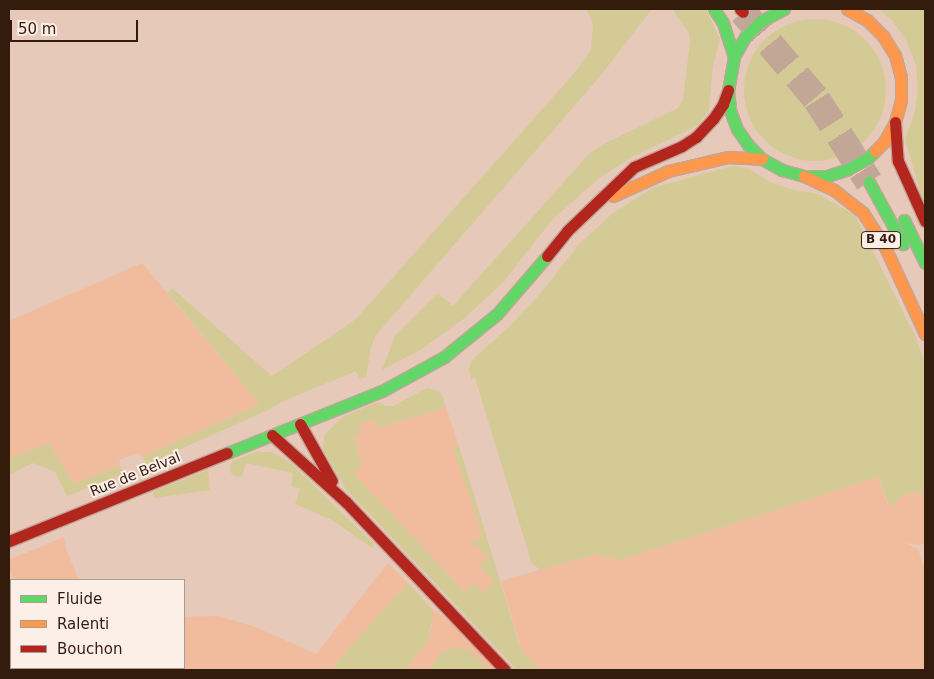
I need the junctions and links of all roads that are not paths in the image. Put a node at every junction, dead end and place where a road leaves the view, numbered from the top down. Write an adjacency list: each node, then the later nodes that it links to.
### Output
1 (714, 9): 4 (main road)
2 (784, 9): 4 (main road)
3 (846, 9): 6 (main road)
4 (734, 57): 5 (main road)
5 (728, 90): 7 (main road); 10 (main road, Rue de Belval)
6 (895, 122): 8 (main road); 11 (main road)
7 (762, 159): 8 (main road); 10 (main road)
8 (804, 176): 13 (main road, B 40)
9 (874, 179): 12 (main road, B 40)
10 (594, 204): 14 (main road, Rue de Belval)
11 (925, 221)
12 (920, 265)
13 (925, 334)
14 (341, 407): 15 (main road, Rue de Belval); 17 (main road)
15 (300, 424): 16 (main road, Rue de Belval); 17 (main road)
16 (272, 435): 18 (main road); 19 (main road, Rue de Belval)
17 (317, 454): 18 (main road)
18 (346, 502): 20 (main road)
19 (9, 541)
20 (505, 670)

